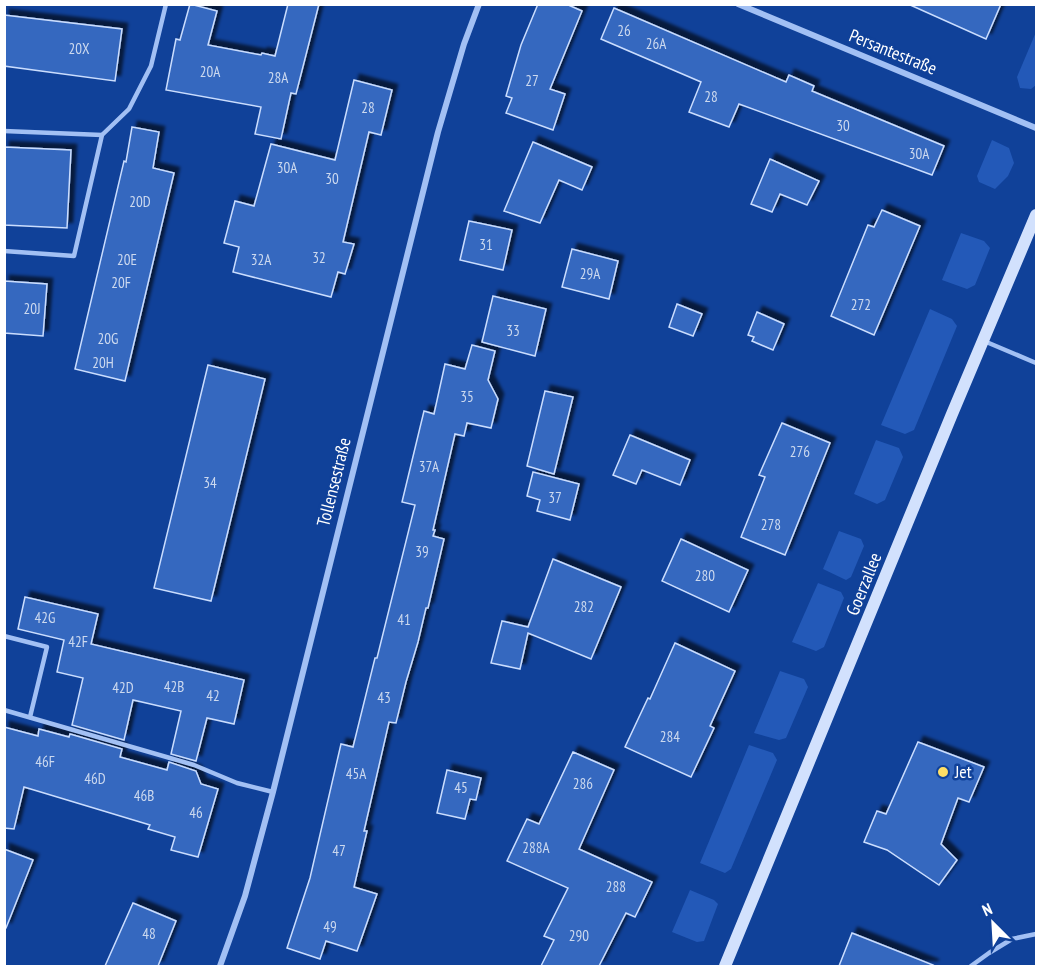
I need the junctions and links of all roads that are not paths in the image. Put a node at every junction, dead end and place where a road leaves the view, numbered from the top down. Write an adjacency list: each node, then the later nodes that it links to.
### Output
1 (166, 4): 6 (lane)
2 (479, 4): 14 (street, Tollensestraße)
3 (738, 4): 4 (street, Persantestraße)
4 (1036, 128)
5 (4, 131): 6 (lane)
6 (102, 135): 8 (lane)
7 (1036, 215): 9 (main road, Goerzallee)
8 (4, 251)
9 (984, 341): 10 (lane); 17 (main road, Goerzallee)
10 (1036, 363)
11 (4, 636): 13 (lane)
12 (4, 710): 13 (lane)
13 (30, 717): 14 (lane)
14 (273, 792): 16 (street, Tollensestraße)
15 (1036, 934): 18 (lane)
16 (220, 966)
17 (725, 966)
18 (971, 966)

